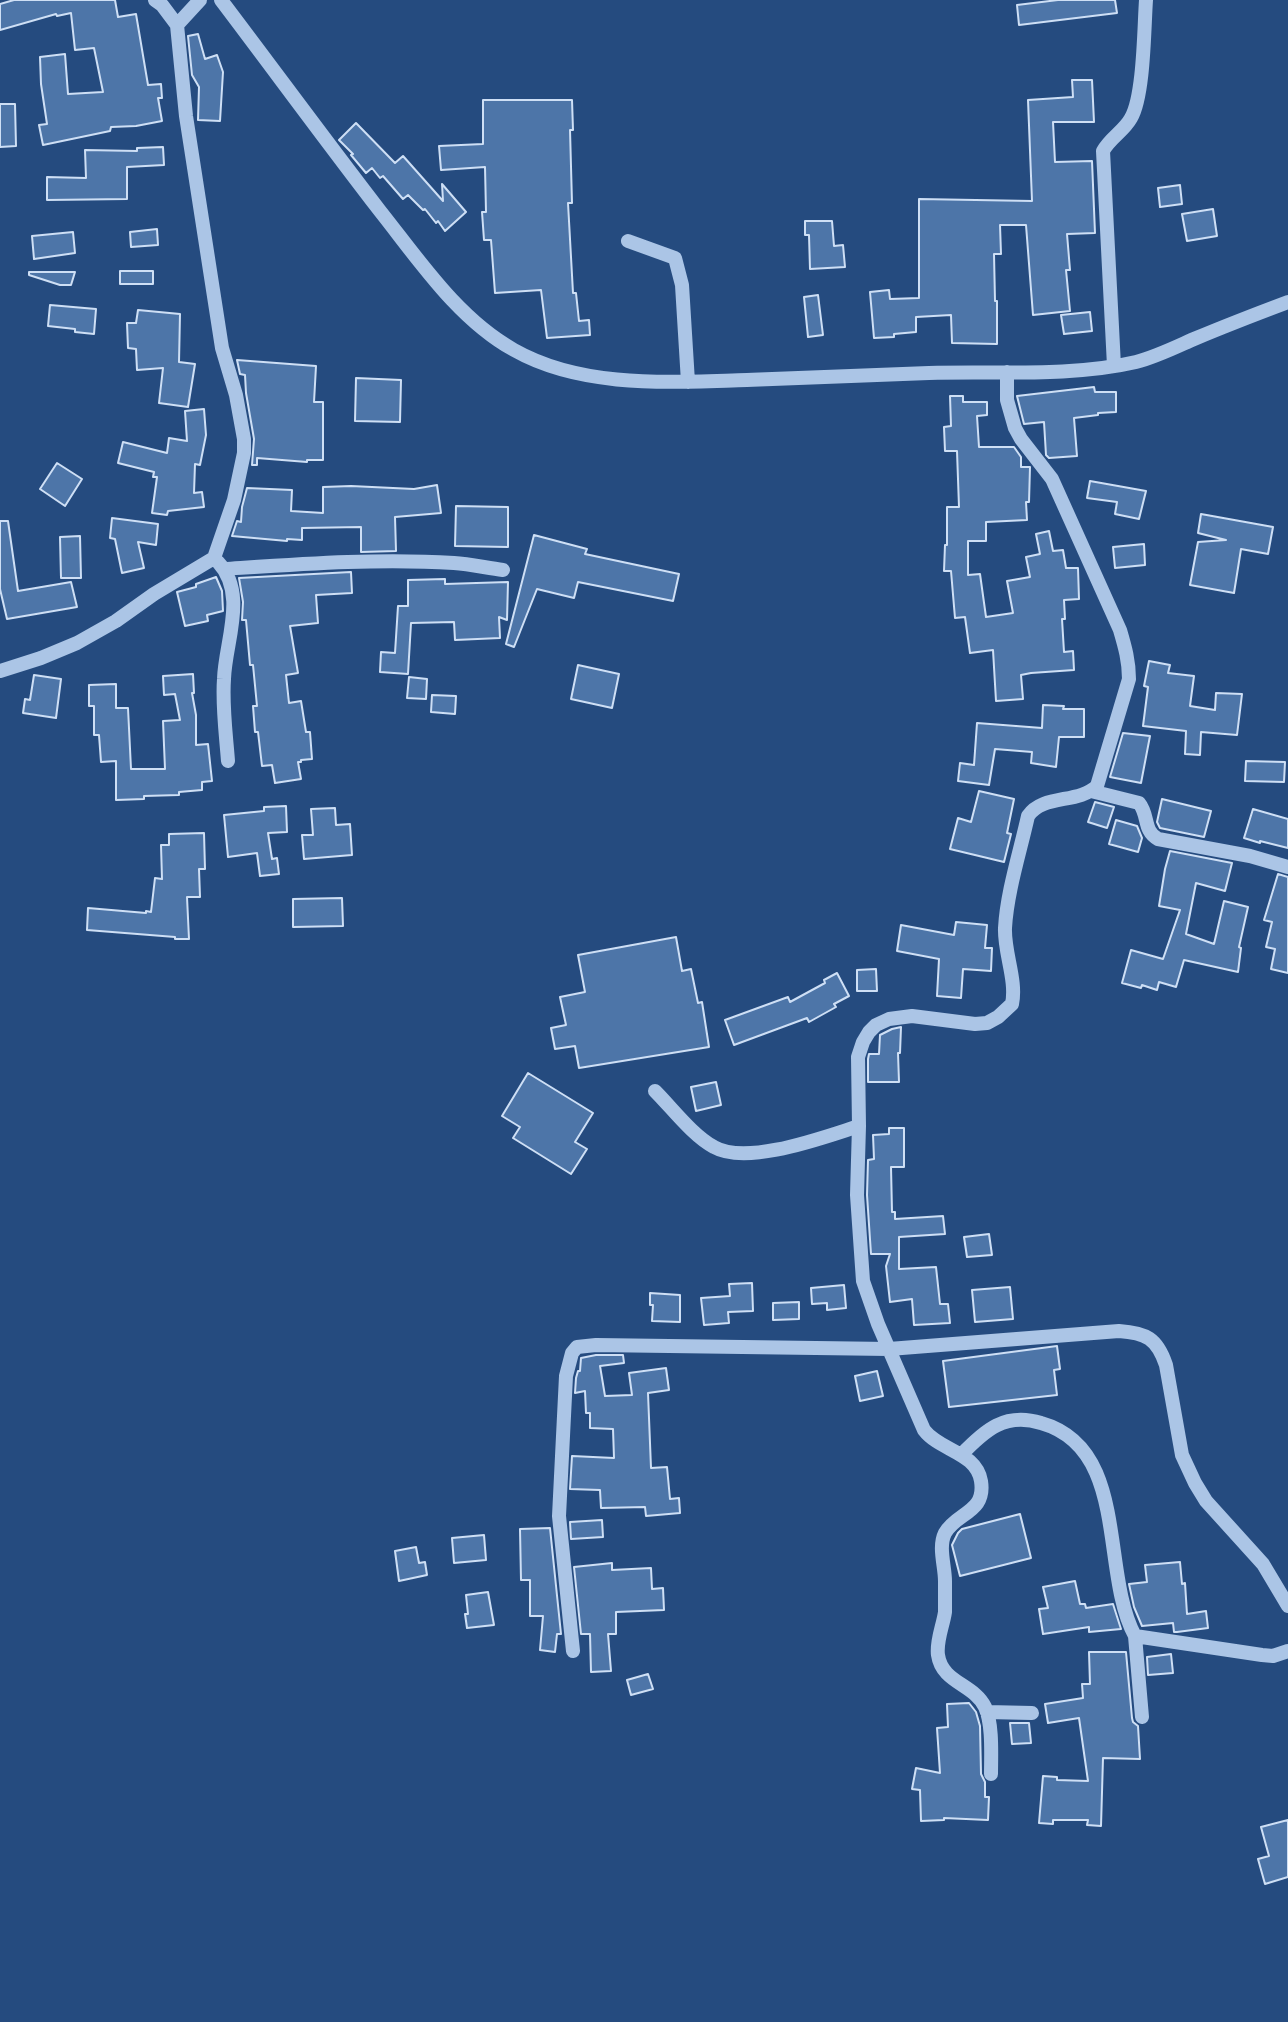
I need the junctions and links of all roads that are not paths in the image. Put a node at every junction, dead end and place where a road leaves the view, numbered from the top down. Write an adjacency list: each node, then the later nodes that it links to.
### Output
1 (200, 0): 5 (street)
2 (221, 0): 10 (street)
3 (1146, 0): 8 (street)
4 (159, 2): 5 (street)
5 (177, 25): 11 (street)
6 (628, 241): 10 (street)
7 (1288, 302): 8 (street)
8 (1114, 366): 9 (street)
9 (1007, 372): 10 (street); 15 (street)
10 (688, 382)
11 (219, 564): 12 (street); 13 (street); 14 (street)
12 (503, 570)
13 (0, 671)
14 (228, 761)
15 (1091, 791): 16 (street); 18 (street)
16 (1288, 867)
17 (655, 1091): 18 (street)
18 (859, 1126): 19 (street)
19 (889, 1349): 20 (street); 21 (street); 23 (street)
20 (961, 1455): 22 (street); 25 (street)
21 (1288, 1606)
22 (1135, 1636): 24 (street); 27 (street)
23 (573, 1651)
24 (1288, 1651)
25 (987, 1712): 26 (street); 28 (street)
26 (1032, 1713)
27 (1142, 1717)
28 (991, 1774)

